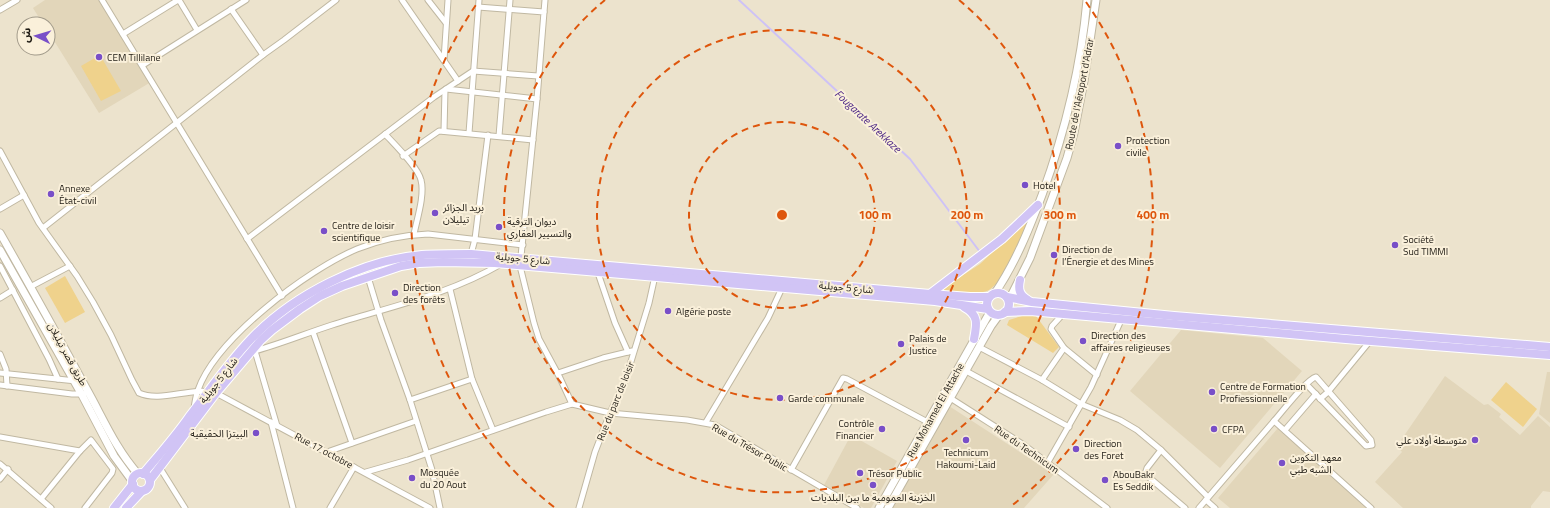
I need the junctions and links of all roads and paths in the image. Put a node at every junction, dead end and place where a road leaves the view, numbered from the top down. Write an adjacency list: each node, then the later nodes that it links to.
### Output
1 (17, 0): 17 (street)
2 (102, 0): 21 (street)
3 (178, 0): 20 (street); 21 (street)
4 (246, 0): 15 (street)
5 (336, 0): 22 (street)
6 (402, 0): 23 (street)
7 (428, 0): 19 (street)
8 (448, 0): 19 (street)
9 (478, 0): 14 (street)
10 (510, 0): 16 (street)
11 (545, 0): 18 (street)
12 (1087, 0): 42 (main road, Route de l'Aéroport d'Adrar)
13 (1096, 0): 43 (main road, Route de l'Aéroport d'Adrar)
14 (478, 7): 16 (street); 25 (street)
15 (231, 9): 20 (street); 22 (street)
16 (510, 9): 18 (street); 26 (street)
17 (0, 10)
18 (544, 12): 27 (street)
19 (446, 23): 23 (street)
20 (197, 30): 24 (street)
21 (123, 34): 24 (street)
22 (263, 55): 33 (street)
23 (444, 60): 28 (street)
24 (143, 65): 33 (street)
25 (473, 71): 26 (street); 28 (street); 30 (street)
26 (504, 73): 27 (street); 31 (street)
27 (538, 76): 32 (street)
28 (458, 81): 29 (street)
29 (446, 90): 30 (street); 34 (street); 36 (street)
30 (471, 92): 31 (street); 35 (street)
31 (502, 96): 32 (street); 38 (street)
32 (537, 99): 39 (street)
33 (177, 123): 48 (street); 51 (street)
34 (444, 131): 35 (street); 41 (street)
35 (469, 133): 37 (street)
36 (384, 134): 41 (street); 51 (street)
37 (488, 135): 38 (street); 52 (street)
38 (499, 136): 39 (street)
39 (532, 140): 53 (street)
40 (0, 151): 44 (street)
41 (403, 156): 50 (street)
42 (1051, 171): 43 (main road); 45 (main road, Route de l'Aéroport d'Adrar)
43 (1061, 175): 47 (main road, Route de l'Aéroport d'Adrar)
44 (24, 195): 46 (street); 48 (street)
45 (1038, 206): 47 (main road); 69 (main road); 70 (main road, Route de l'Aéroport d'Adrar)
46 (0, 209)
47 (1048, 209): 63 (main road, Route de l'Aéroport d'Adrar)
48 (43, 228): 59 (street)
49 (0, 233): 64 (main road, طريق قصر تيليلان)
50 (414, 234): 52 (street); 71 (street)
51 (247, 239): 71 (street)
52 (476, 239): 53 (street); 55 (street)
53 (523, 245): 56 (street)
54 (0, 250): 100 (main road, طريق قصر تيليلان)
55 (470, 254): 56 (main road, شارع 5 جويلية); 106 (main road, شارع 5 جويلية)
56 (520, 262): 57 (main road, شارع 5 جويلية); 60 (main road, شارع 5 جويلية); 61 (main road, شارع 5 جويلية); 95 (street)
57 (501, 264): 62 (main road, شارع 5 جويلية); 68 (street)
58 (0, 266): 67 (street)
59 (70, 266): 64 (street); 105 (street)
60 (598, 273): 61 (main road, شارع 5 جويلية); 89 (street)
61 (655, 274): 65 (main road, شارع 5 جويلية); 66 (main road, شارع 5 جويلية); 87 (street, Rue du parc de loisir)
62 (368, 277): 77 (street); 88 (main road, شارع 5 جويلية)
63 (1020, 280): 73 (main road, Route de l'Aéroport d'Adrar); 74 (main road)
64 (30, 287): 101 (main road, طريق قصر تيليلان)
65 (782, 288): 66 (main road, شارع 5 جويلية); 121 (street)
66 (820, 288): 69 (main road, شارع 5 جويلية); 75 (main road, شارع 5 جويلية)
67 (14, 290): 72 (street); 97 (street)
68 (450, 290): 77 (street); 98 (street)
69 (930, 294): 70 (main road, شارع 5 جويلية)
70 (992, 295): 73 (main road); 76 (main road)
71 (282, 296): 105 (street)
72 (0, 298)
73 (1009, 300): 74 (main road); 79 (main road)
74 (1032, 302): 85 (main road)
75 (960, 305): 76 (main road, شارع 5 جويلية); 82 (main road)
76 (989, 310): 79 (main road); 82 (main road, Rue Mohamed El Attache)
77 (379, 311): 81 (street); 113 (street)
78 (1063, 313): 79 (main road); 80 (main road); 86 (street)
79 (1002, 314): 84 (main road, Rue Mohamed El Attache)
80 (1122, 318): 83 (main road); 96 (street)
81 (313, 332): 88 (street); 129 (street)
82 (974, 338): 109 (main road, Rue Mohamed El Attache)
83 (1370, 341): 91 (main road); 107 (street)
84 (979, 347): 92 (main road, Rue Mohamed El Attache); 99 (street)
85 (1550, 347)
86 (1064, 348): 96 (street); 99 (street)
87 (634, 351): 89 (street); 117 (street, Rue du parc de loisir)
88 (252, 352): 106 (main road, شارع 5 جويلية); 123 (street)
89 (628, 352): 95 (street)
90 (0, 354): 94 (street)
91 (1550, 355)
92 (966, 371): 111 (main road, Rue Mohamed El Attache); 125 (street)
93 (0, 373): 94 (street)
94 (7, 373): 97 (street); 104 (street)
95 (558, 373): 114 (street)
96 (1097, 375): 115 (street)
97 (58, 379): 100 (street)
98 (472, 379): 113 (street); 126 (street)
99 (1042, 380): 115 (street)
100 (74, 381): 101 (street); 108 (main road, طريق قصر تيليلان)
101 (83, 382): 108 (main road, طريق قصر تيليلان)
102 (1306, 384): 107 (street); 110 (street); 119 (street)
103 (0, 386): 104 (street)
104 (7, 386): 108 (street)
105 (198, 390): 106 (street); 116 (street)
106 (213, 392): 116 (main road, شارع 5 جويلية); 120 (street, Rue 17 octobre); 137 (main road, شارع 5 جويلية)
107 (1328, 392): 112 (street); 112 (street)
108 (86, 394): 141 (main road, طريق قصر تيليلان); 144 (main road, طريق قصر تيليلان)
109 (944, 394): 111 (street, Rue du Technicum); 122 (main road, Rue Mohamed El Attache)
110 (1316, 394): 112 (street); 127 (street)
111 (951, 398): 124 (main road, Rue Mohamed El Attache); 134 (street, Rue du Technicum)
112 (1320, 399)
113 (410, 400): 118 (street)
114 (572, 404): 117 (street, Rue du Trésor Public); 126 (street)
115 (1081, 404): 125 (street); 130 (street)
116 (194, 411): 141 (main road, شارع 5 جويلية)
117 (610, 413): 121 (street, Rue du Trésor Public); 157 (street, Rue du parc de loisir)
118 (416, 421): 129 (street); 133 (street)
119 (1274, 421): 127 (street); 147 (street)
120 (271, 422): 123 (street, Rue 17 octobre); 153 (street)
121 (706, 422): 139 (street, Rue du Trésor Public)
122 (928, 422): 124 (street); 139 (street); 159 (main road, Rue Mohamed El Attache)
123 (277, 426): 132 (street, Rue 17 octobre)
124 (935, 426): 160 (main road, Rue Mohamed El Attache)
125 (1069, 427): 134 (street)
126 (492, 430): 133 (street)
127 (1285, 430): 165 (street)
128 (0, 437): 131 (street)
129 (352, 443): 132 (street)
130 (1161, 450): 147 (street); 162 (street)
131 (80, 451): 146 (street); 149 (street)
132 (327, 452): 136 (street, Rue 17 octobre)
133 (426, 453): 140 (street); 156 (street)
134 (1048, 462): 161 (street, Rue du Technicum)
135 (0, 464): 138 (street)
136 (354, 467): 140 (street, Rue 17 octobre); 154 (street)
137 (160, 468): 143 (main road, شارع 5 جويلية); 152 (street)
138 (8, 469): 142 (street); 146 (street)
139 (791, 470): 158 (street, Rue du Trésor Public)
140 (366, 472): 155 (street, Rue 17 octobre)
141 (141, 474): 143 (main road); 144 (main road)
142 (0, 479)
143 (150, 480): 145 (main road)
144 (133, 483): 145 (main road); 150 (main road)
145 (142, 491): 151 (main road)
146 (41, 499): 148 (street)
147 (1207, 499): 163 (street); 164 (street)
148 (51, 508)
149 (85, 508)
150 (114, 508)
151 (126, 508)
152 (185, 508)
153 (293, 508)
154 (330, 508)
155 (430, 508)
156 (440, 508)
157 (579, 508)
158 (857, 508)
159 (879, 508)
160 (888, 508)
161 (1107, 508)
162 (1185, 508)
163 (1199, 508)
164 (1215, 508)
165 (1371, 508)

